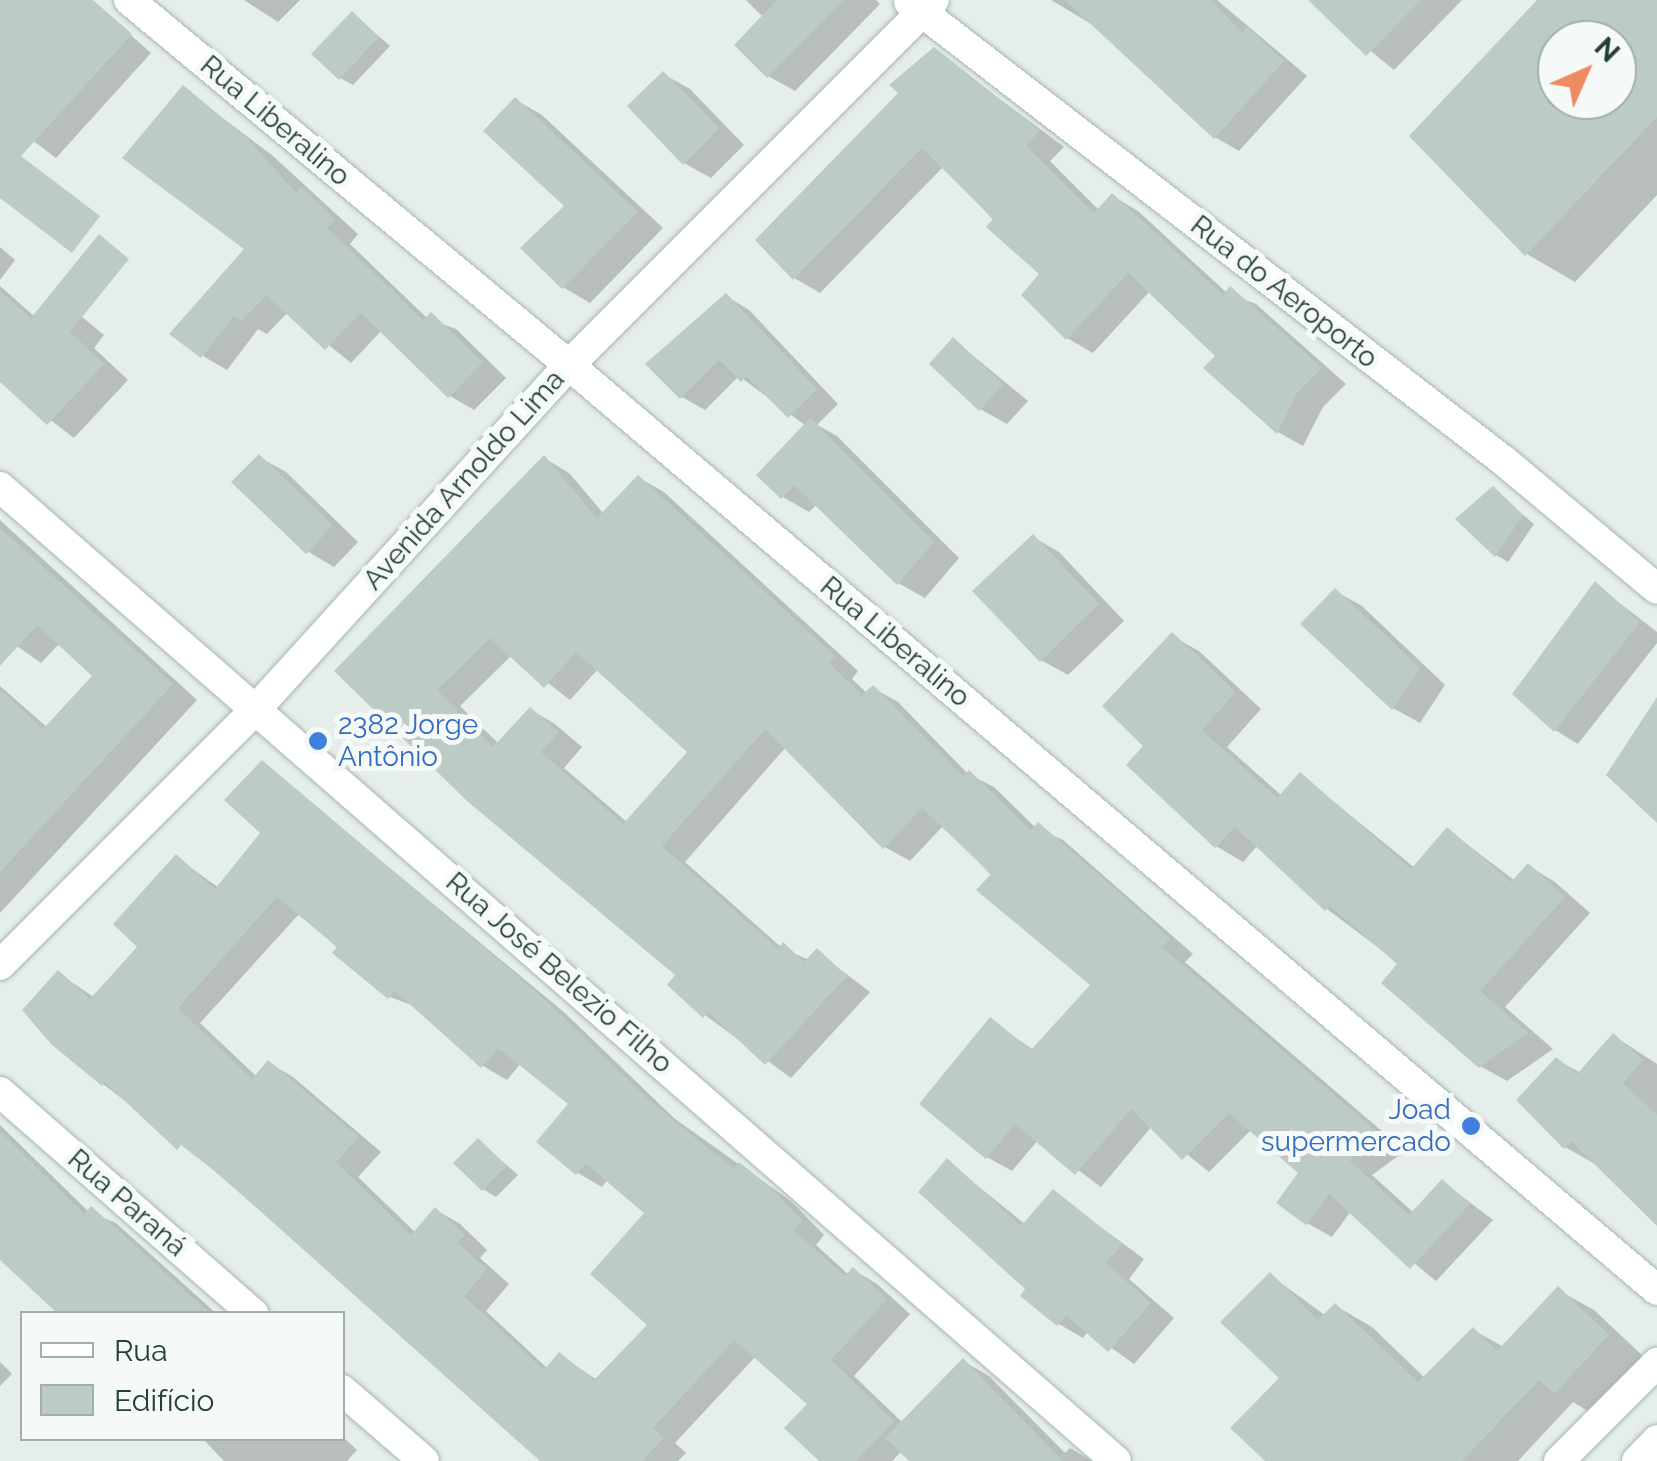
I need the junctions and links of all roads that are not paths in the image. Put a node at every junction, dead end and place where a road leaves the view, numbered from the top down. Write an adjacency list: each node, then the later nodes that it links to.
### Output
1 (129, 0): 3 (street, Rua Liberalino)
2 (921, 4): 3 (street, Avenida Arnoldo Lima); 5 (street, Rua do Aeroporto)
3 (570, 365): 6 (street, Avenida Arnoldo Lima); 9 (street, Rua Liberalino)
4 (0, 487): 6 (street, Rua José Belezio Filho)
5 (1657, 589)
6 (256, 709): 7 (street, Avenida Arnoldo Lima); 15 (street, Rua José Belezio Filho)
7 (0, 965)
8 (0, 1092): 10 (street, Rua Paraná)
9 (1657, 1290)
10 (251, 1311)
11 (1657, 1362): 16 (street)
12 (345, 1393): 14 (street)
13 (1657, 1440): 17 (street)
14 (424, 1461)
15 (1116, 1461)
16 (1559, 1461)
17 (1637, 1461)

